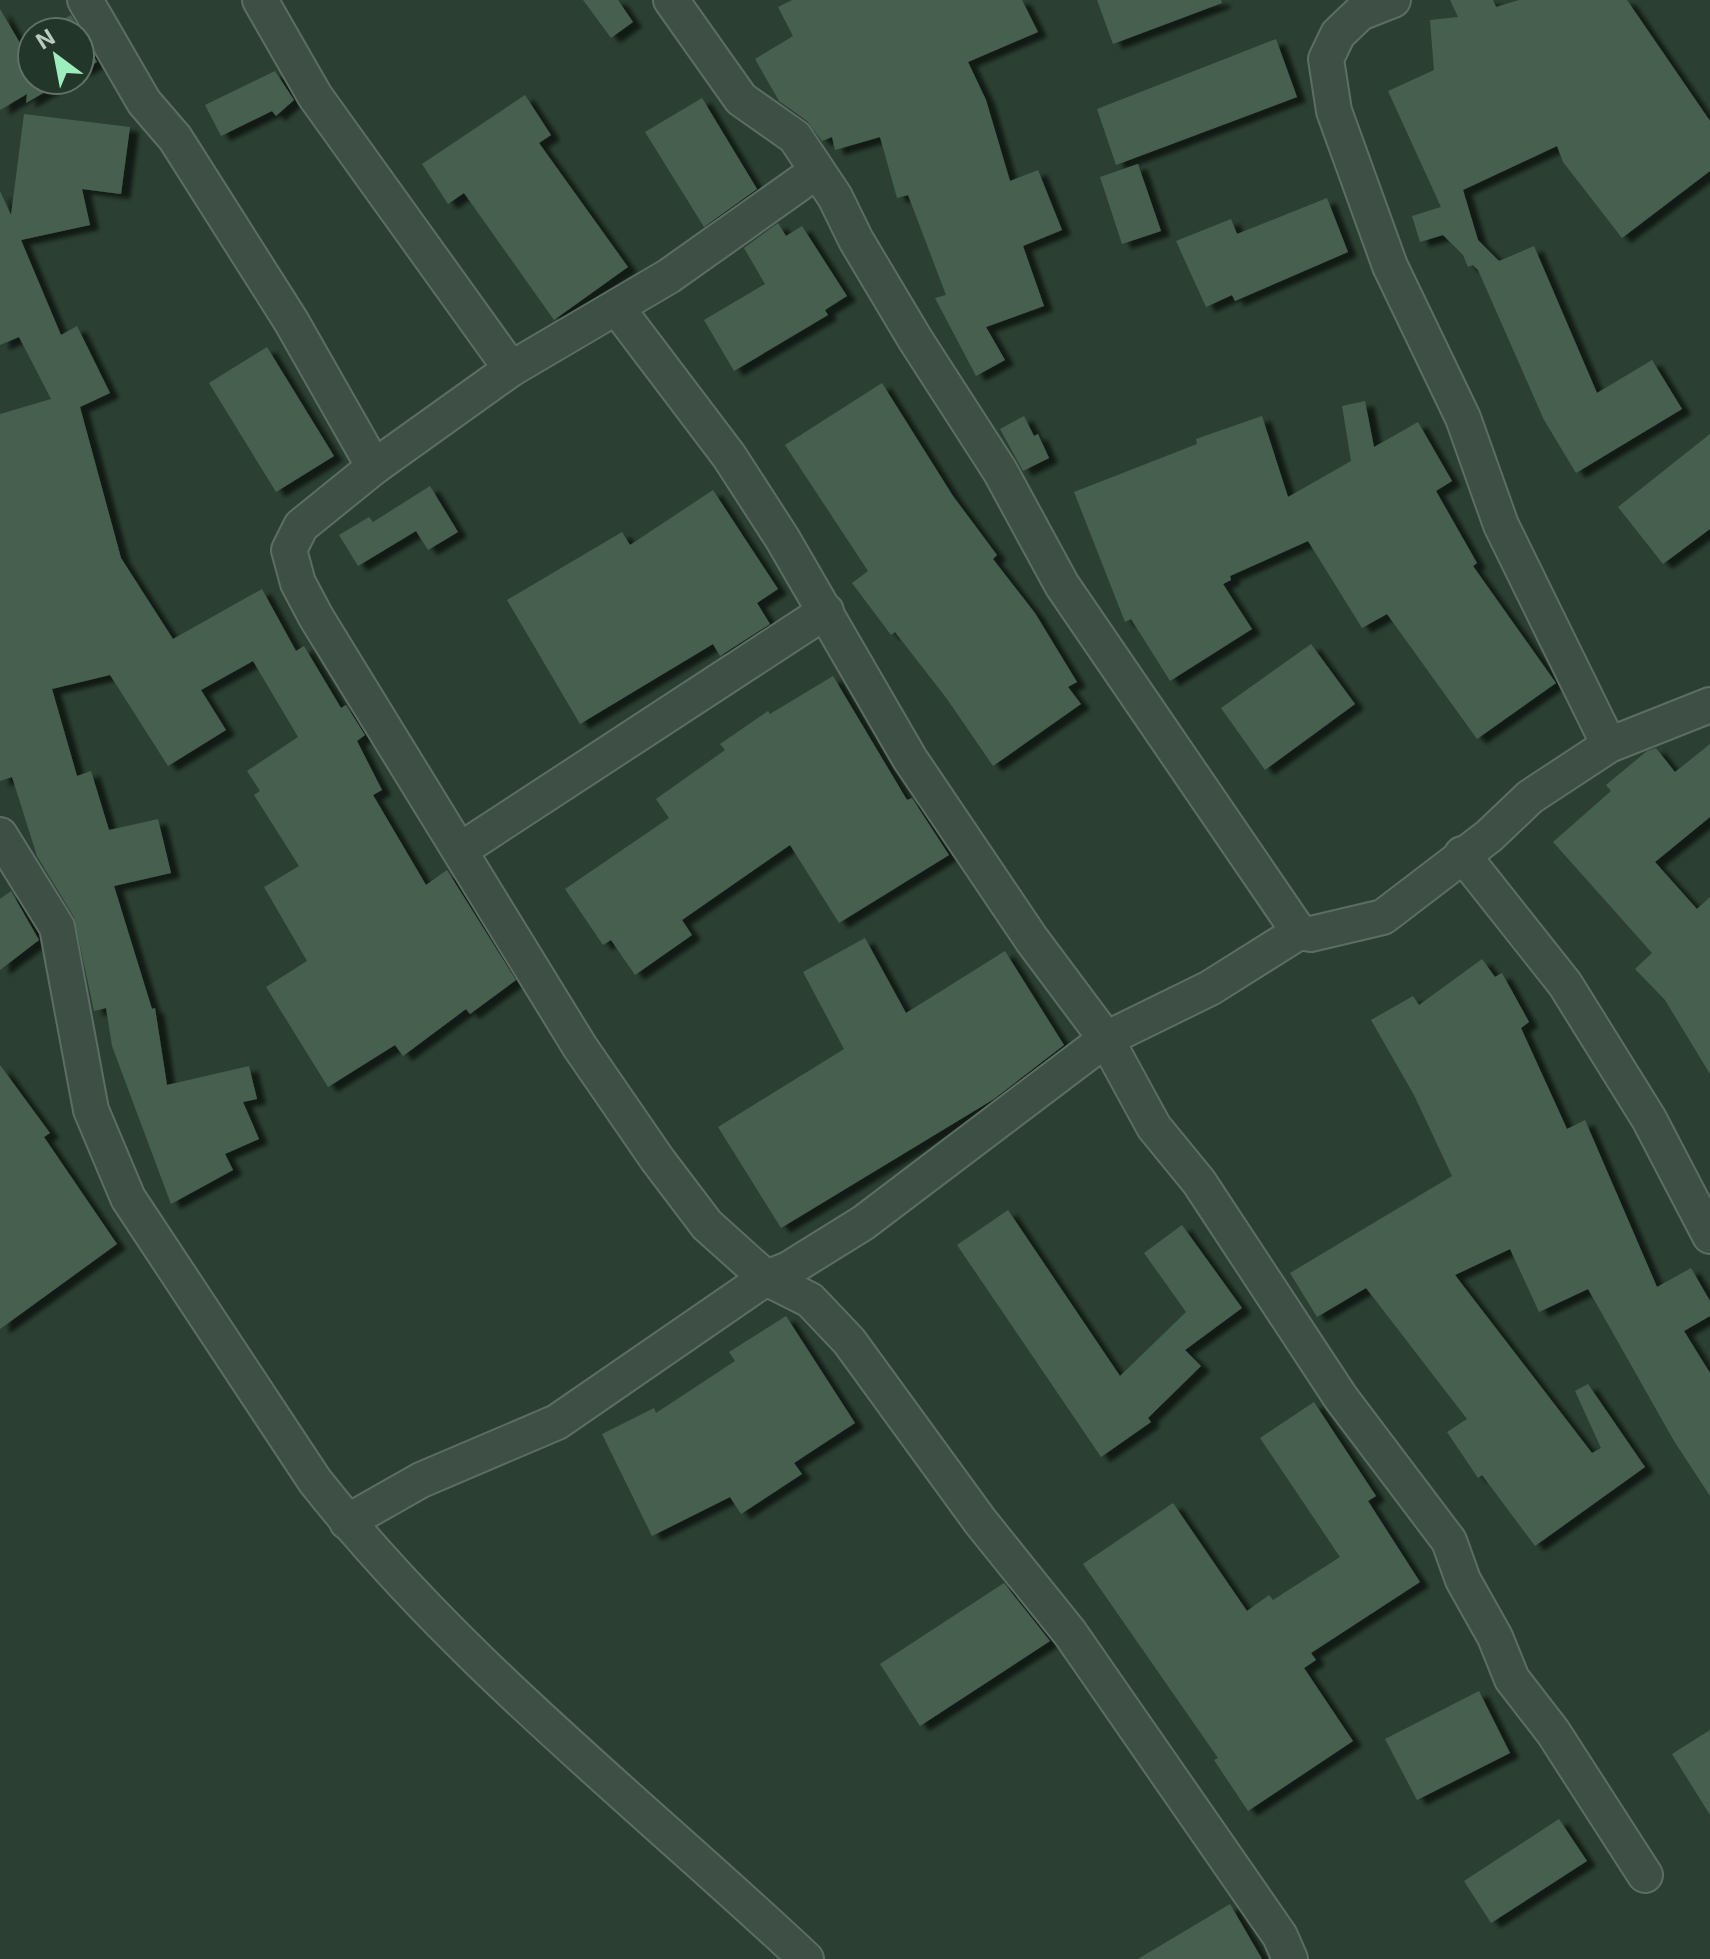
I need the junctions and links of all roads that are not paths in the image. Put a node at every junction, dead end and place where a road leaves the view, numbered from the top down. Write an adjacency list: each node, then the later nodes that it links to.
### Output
1 (85, 0): 8 (street)
2 (260, 0): 7 (street)
3 (671, 0): 5 (street)
4 (1393, 0): 11 (street)
5 (817, 171): 6 (street); 15 (street)
6 (617, 308): 7 (street); 9 (street)
7 (511, 369): 8 (street)
8 (374, 467): 13 (street)
9 (826, 611): 13 (street); 16 (street)
10 (1710, 705): 11 (street)
11 (1609, 745): 14 (street)
12 (0, 835): 19 (street)
13 (462, 849): 18 (street)
14 (1462, 854): 15 (street); 17 (street)
15 (1299, 932): 16 (street)
16 (1106, 1039): 18 (street); 20 (street)
17 (1710, 1234)
18 (766, 1278): 19 (street); 22 (street)
19 (347, 1522): 21 (street)
20 (1645, 1875)
21 (806, 1959)
22 (1290, 1959)

